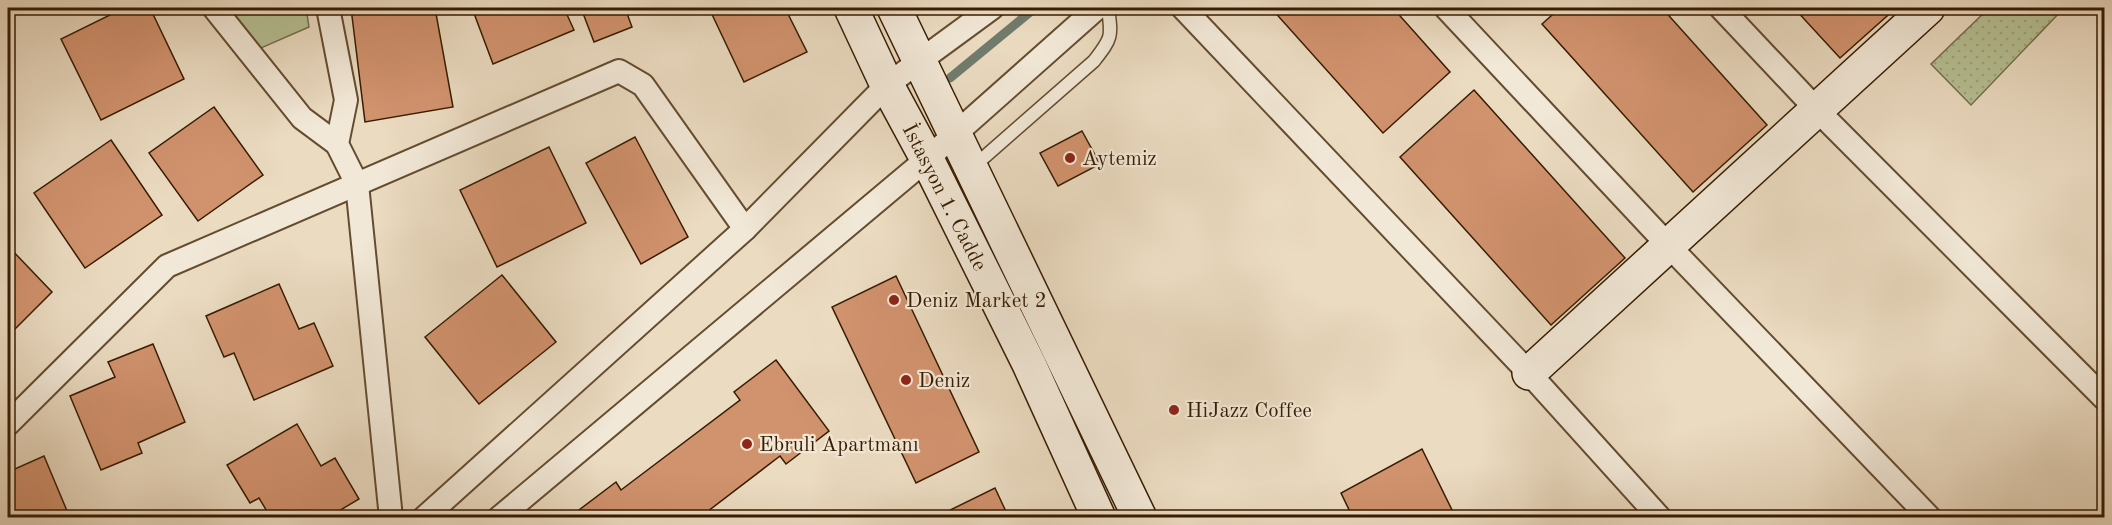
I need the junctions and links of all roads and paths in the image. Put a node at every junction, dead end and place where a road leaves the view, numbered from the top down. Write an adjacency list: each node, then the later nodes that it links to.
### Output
1 (214, 8): 16 (street)
2 (328, 8): 16 (street)
3 (851, 8): 13 (main road, İstasyon 1. Cadde)
4 (894, 8): 12 (main road, İstasyon 1. Cadde)
5 (992, 8): 12 (street)
6 (1097, 8): 15 (street)
7 (1108, 8): 18 (lane)
8 (1183, 8): 22 (street)
9 (1446, 8): 21 (street)
10 (1721, 8): 14 (street)
11 (1928, 8): 14 (main road)
12 (920, 61): 13 (street); 15 (main road, İstasyon 1. Cadde)
13 (887, 85): 17 (main road, İstasyon 1. Cadde); 20 (street)
14 (1817, 110): 21 (main road); 23 (street)
15 (956, 133): 17 (street); 18 (main road, İstasyon 1. Cadde)
16 (337, 144): 19 (street)
17 (927, 159): 27 (street); 28 (main road, İstasyon 1. Cadde)
18 (972, 168): 29 (main road, İstasyon 1. Cadde)
19 (357, 184): 20 (street); 24 (street); 25 (street)
20 (744, 229): 26 (street)
21 (1668, 245): 22 (main road); 31 (street)
22 (1529, 373): 30 (street)
23 (2104, 399)
24 (8, 424)
25 (391, 518)
26 (424, 518)
27 (499, 518)
28 (1099, 518)
29 (1140, 518)
30 (1660, 518)
31 (1929, 518)

